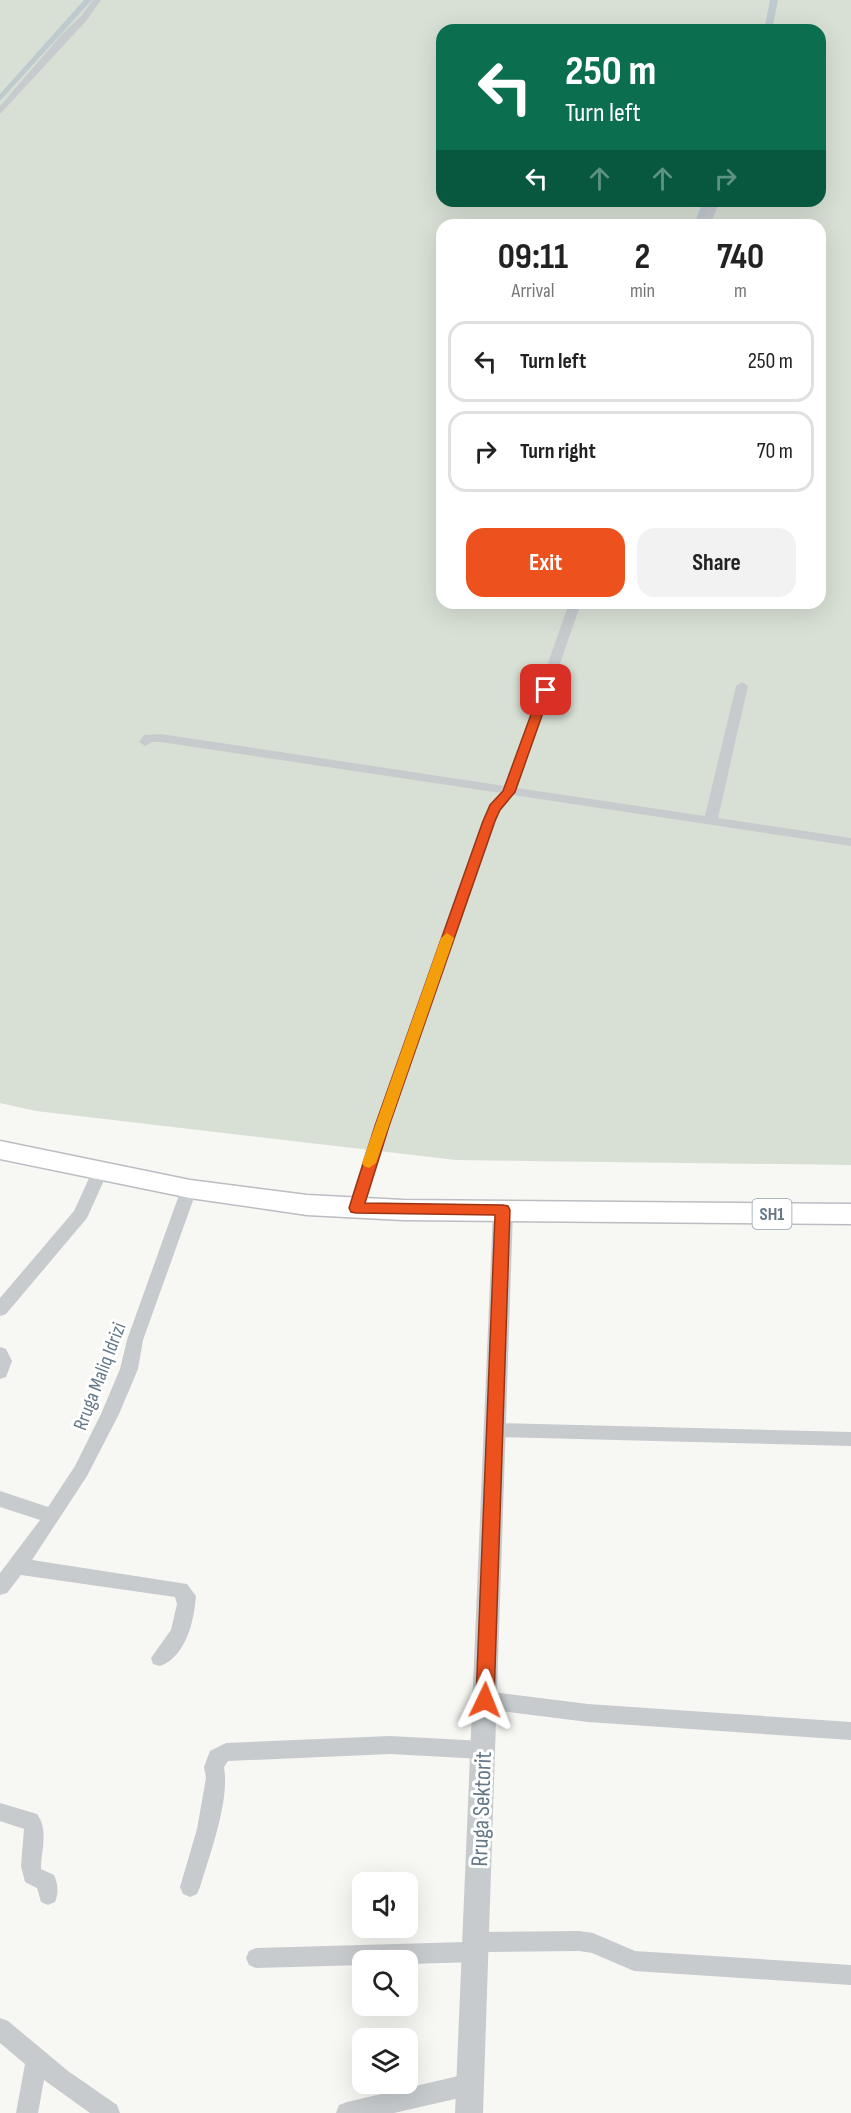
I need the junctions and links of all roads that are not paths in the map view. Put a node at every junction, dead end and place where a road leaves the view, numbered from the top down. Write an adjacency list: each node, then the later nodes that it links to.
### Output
1 (96, 0): 2 (street)
2 (0, 111)
3 (573, 609): 6 (street)
4 (742, 686): 7 (street)
5 (145, 742): 6 (street)
6 (509, 792): 7 (street); 13 (street)
7 (711, 821): 8 (street)
8 (851, 842)
9 (0, 1150): 13 (main road, SH1)
10 (0, 1158): 11 (main road, SH1)
11 (97, 1178): 12 (main road, SH1); 16 (street)
12 (187, 1195): 14 (main road, SH1); 22 (street, Rruga Maliq Idrizi)
13 (356, 1208): 14 (main road, SH1)
14 (503, 1214): 15 (main road, SH1); 19 (street, Rruga Sektorit)
15 (851, 1214)
16 (0, 1309)
17 (0, 1354): 18 (street)
18 (0, 1372)
19 (495, 1430): 20 (street); 26 (street, Rruga Sektorit)
20 (851, 1440)
21 (0, 1499): 22 (street)
22 (52, 1516): 23 (street, Rruga Maliq Idrizi)
23 (16, 1566): 24 (street, Rruga Maliq Idrizi); 25 (street)
24 (0, 1587)
25 (160, 1658)
26 (485, 1700): 27 (street); 28 (street, Rruga Sektorit)
27 (851, 1731)
28 (483, 1750): 30 (street); 32 (street, Rruga Sektorit)
29 (0, 1812): 31 (street)
30 (190, 1887)
31 (48, 1895)
32 (476, 1947): 33 (street); 34 (street); 37 (street, Rruga Sektorit)
33 (256, 1958)
34 (851, 1975)
35 (0, 2029): 36 (street)
36 (37, 2059): 38 (street); 39 (street)
37 (471, 2081): 40 (street); 41 (street, Rruga Sektorit)
38 (27, 2113)
39 (109, 2113)
40 (347, 2113)
41 (469, 2113)

